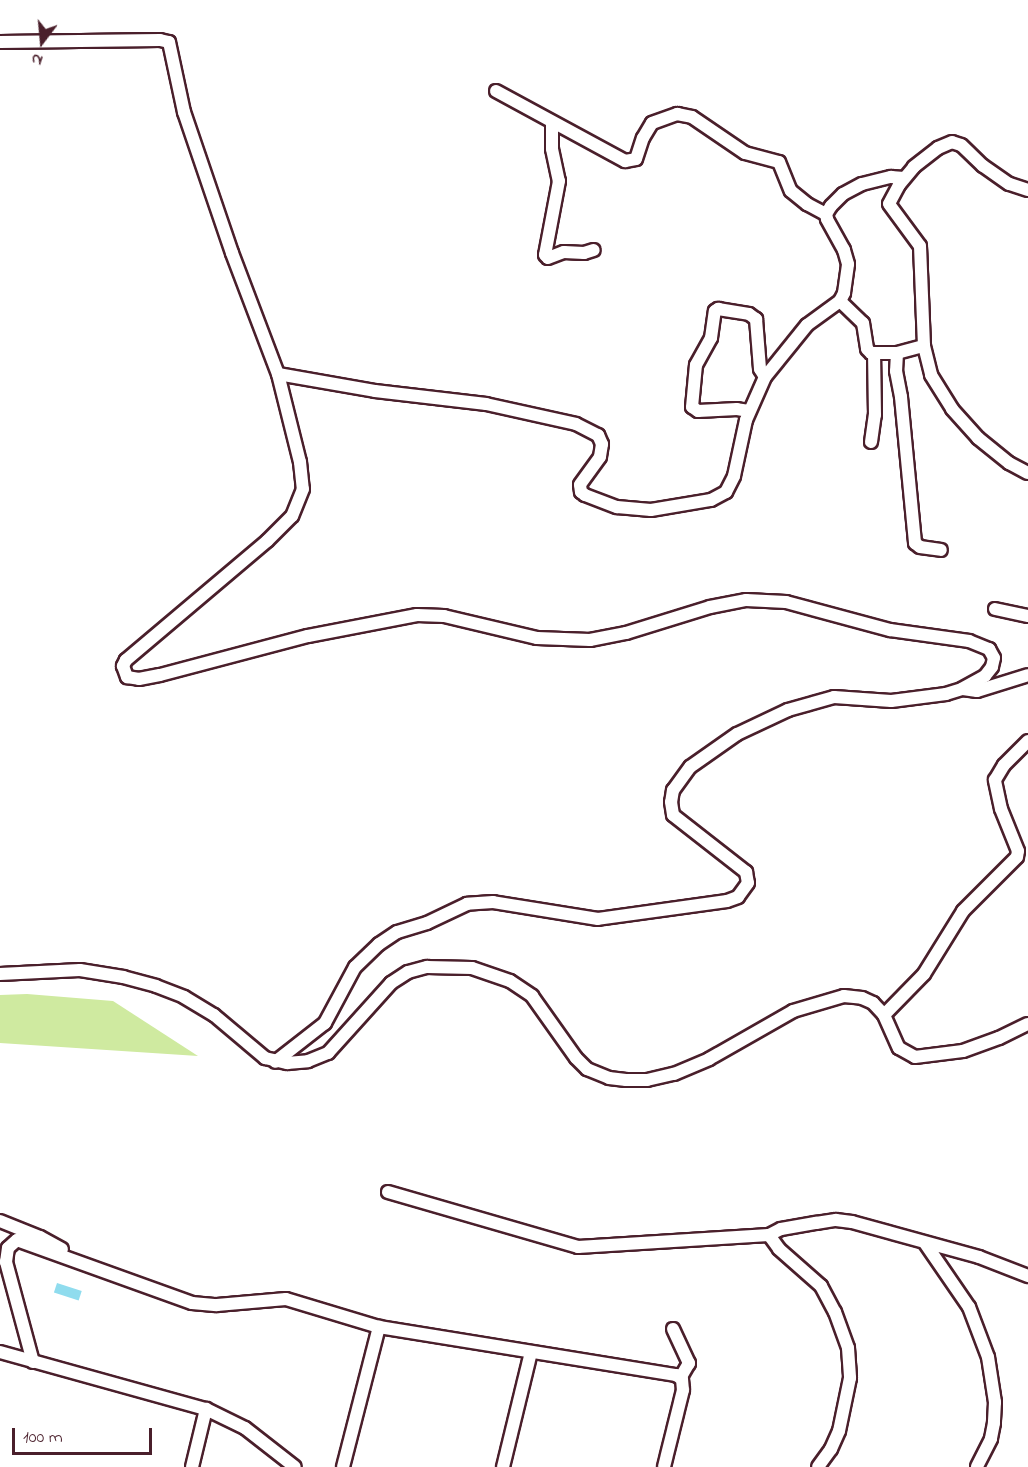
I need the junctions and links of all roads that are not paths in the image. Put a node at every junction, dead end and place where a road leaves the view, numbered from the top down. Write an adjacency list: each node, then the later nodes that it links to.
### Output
1 (0, 42): 12 (street)
2 (496, 91): 3 (street)
3 (552, 122): 6 (street); 7 (street)
4 (904, 178): 5 (street); 6 (street); 9 (street)
5 (1028, 190)
6 (826, 214): 8 (street)
7 (594, 250)
8 (840, 302): 10 (street); 13 (street)
9 (924, 346): 11 (street); 16 (street)
10 (874, 353): 11 (street); 15 (street)
11 (897, 353): 17 (street)
12 (278, 374): 14 (street); 21 (street)
13 (765, 377): 14 (street); 14 (street)
14 (749, 411)
15 (871, 442)
16 (1028, 473)
17 (941, 550)
18 (995, 609): 19 (street)
19 (1028, 616)
20 (1028, 675): 21 (street)
21 (963, 689): 28 (street)
22 (1028, 741): 23 (street)
23 (1015, 859): 24 (street); 26 (street)
24 (1028, 864)
25 (0, 974): 28 (street)
26 (884, 1015): 27 (street); 28 (street)
27 (1028, 1024)
28 (275, 1062)
29 (388, 1192): 31 (street)
30 (0, 1221): 33 (street)
31 (769, 1234): 32 (street); 47 (street)
32 (925, 1243): 34 (street); 48 (street)
33 (76, 1262): 35 (street); 39 (street)
34 (1028, 1276)
35 (379, 1328): 38 (street); 44 (street)
36 (674, 1329): 40 (street)
37 (0, 1352): 39 (street)
38 (531, 1352): 40 (street); 45 (street)
39 (33, 1362): 41 (street)
40 (681, 1377): 46 (street)
41 (206, 1409): 42 (street); 43 (street)
42 (192, 1467)
43 (295, 1467)
44 (344, 1467)
45 (503, 1467)
46 (664, 1467)
47 (818, 1467)
48 (977, 1467)

